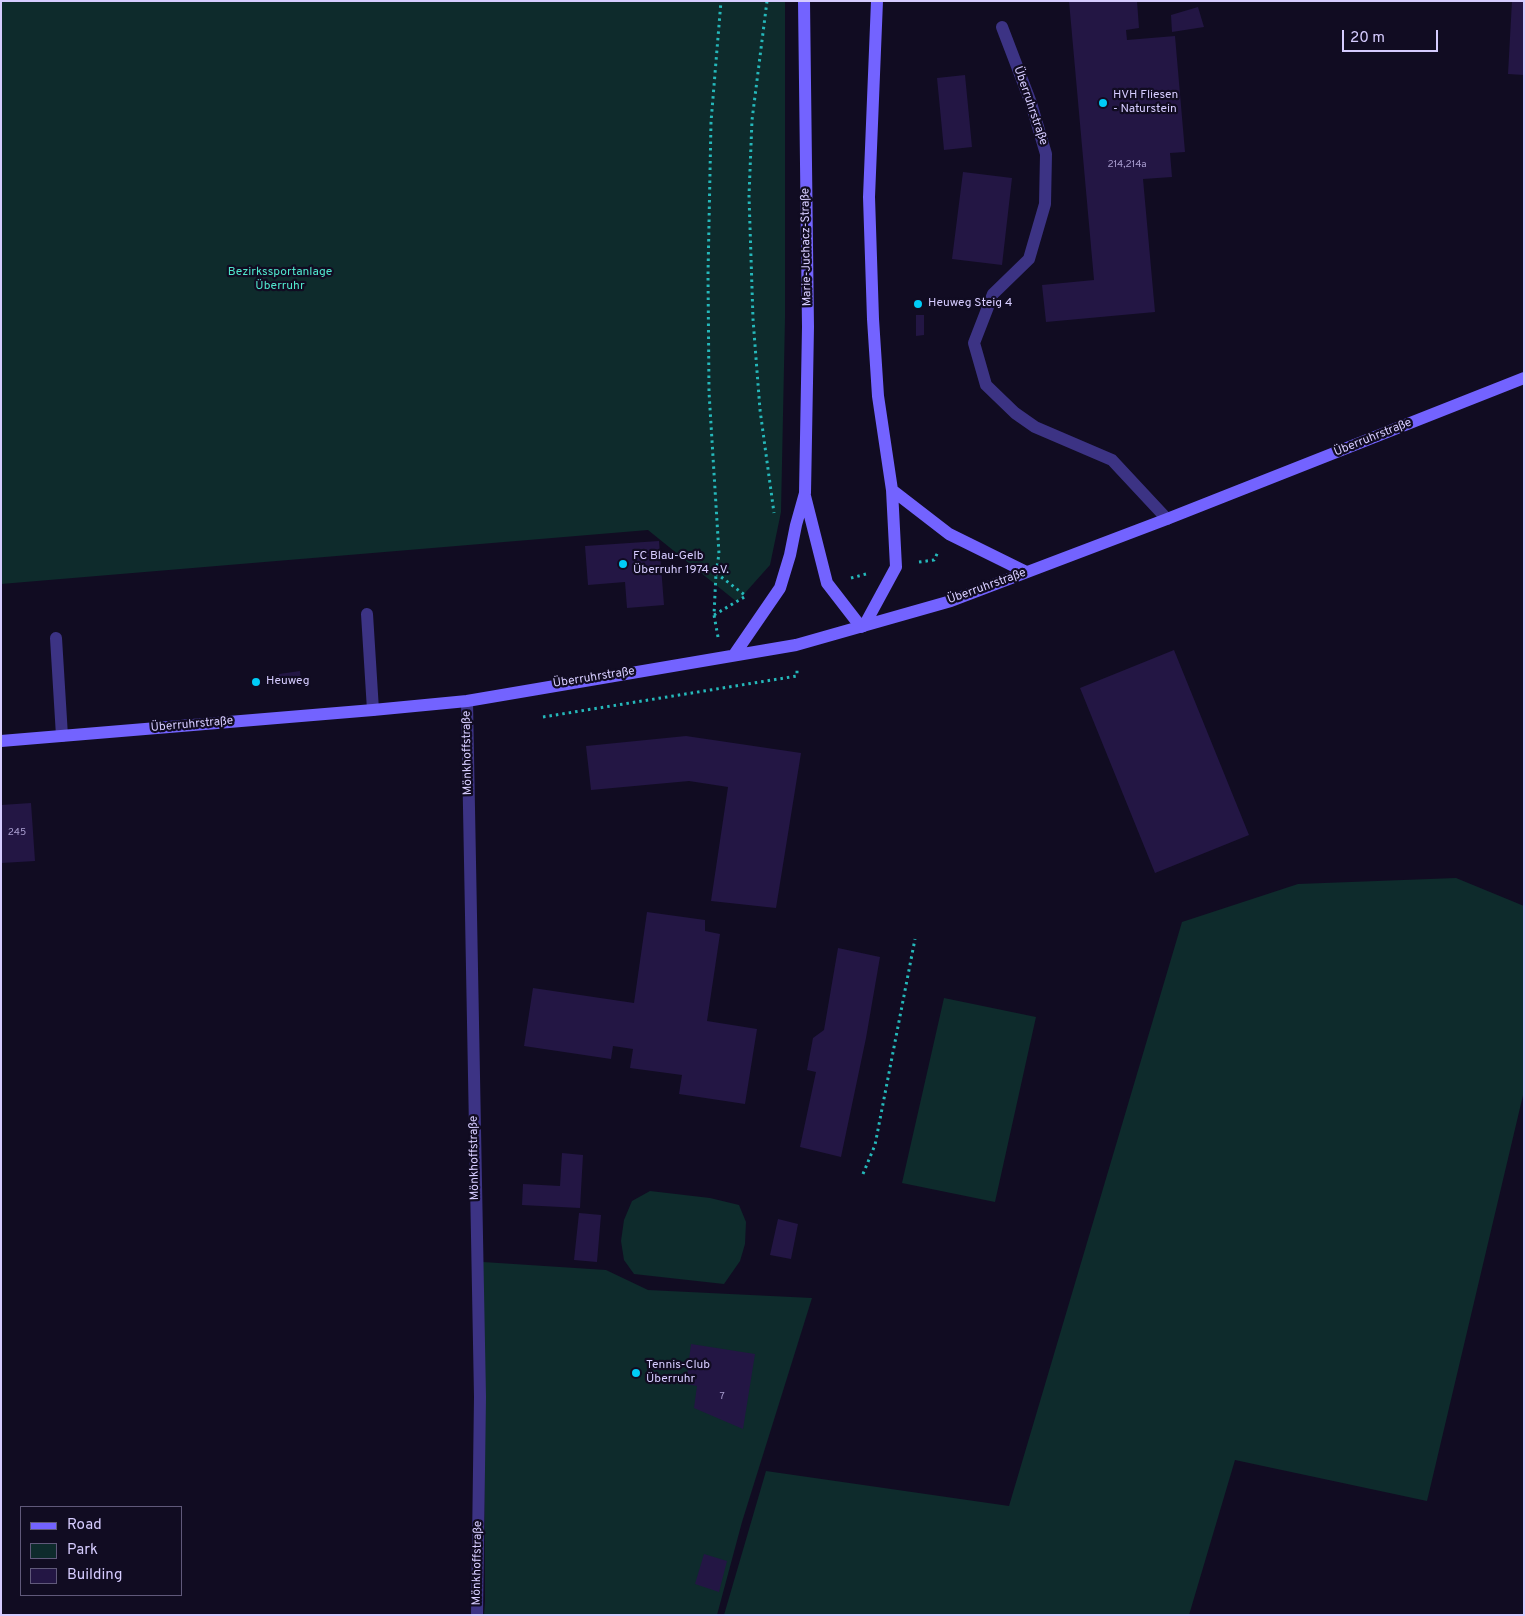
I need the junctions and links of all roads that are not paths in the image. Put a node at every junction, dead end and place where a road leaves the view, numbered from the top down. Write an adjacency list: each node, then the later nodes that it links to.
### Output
1 (804, 1): 6 (main road, Marie-Juchacz-Straße)
2 (878, 1): 5 (main road)
3 (1002, 27): 7 (street, Überruhrstraße)
4 (1524, 378): 7 (main road, Überruhrstraße)
5 (892, 490): 8 (main road); 10 (main road)
6 (804, 493): 10 (main road, Marie-Juchacz-Straße); 12 (main road, Marie-Juchacz-Straße)
7 (1167, 519): 8 (main road, Überruhrstraße)
8 (1026, 572): 10 (main road, Überruhrstraße)
9 (367, 614): 14 (street)
10 (862, 627): 12 (main road, Überruhrstraße)
11 (56, 638): 15 (street)
12 (728, 656): 13 (main road, Überruhrstraße)
13 (467, 700): 14 (main road, Überruhrstraße); 17 (street, Mönkhoffstraße)
14 (373, 710): 15 (main road, Überruhrstraße)
15 (62, 736): 16 (main road, Überruhrstraße)
16 (1, 741)
17 (477, 1615)

